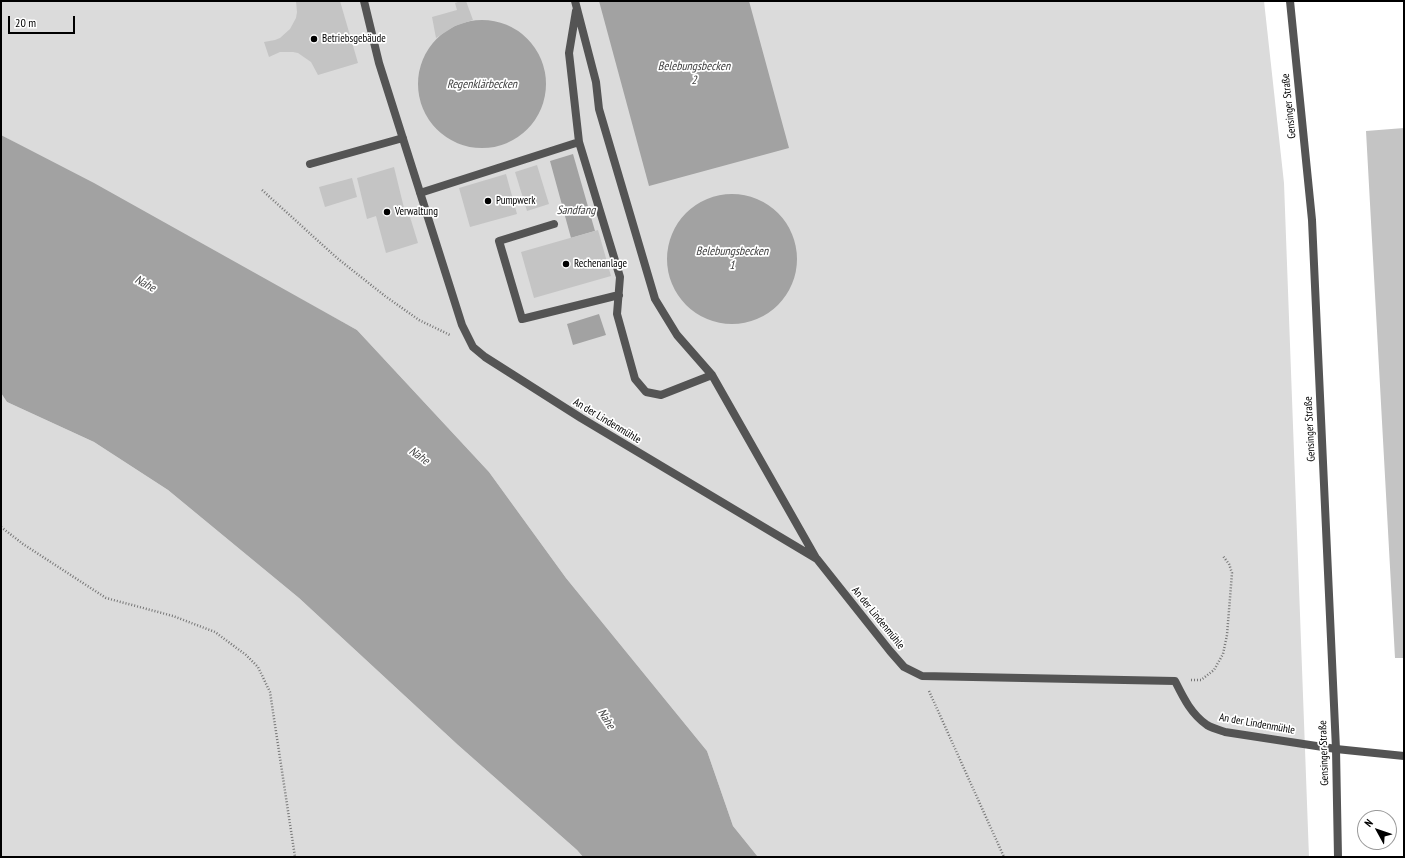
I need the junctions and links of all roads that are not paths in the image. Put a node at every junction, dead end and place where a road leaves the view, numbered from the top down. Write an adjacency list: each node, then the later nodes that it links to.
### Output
1 (364, 1): 4 (street, An der Lindenmühle)
2 (1290, 1): 12 (street, Gensinger Straße)
3 (575, 4): 5 (street); 10 (street)
4 (403, 138): 6 (street); 7 (street, An der Lindenmühle)
5 (579, 142): 7 (street); 9 (street)
6 (310, 164)
7 (420, 193): 11 (street, An der Lindenmühle)
8 (554, 224): 9 (street)
9 (619, 295): 10 (street)
10 (712, 375): 11 (street)
11 (816, 559): 12 (street, An der Lindenmühle)
12 (1336, 749): 13 (street, An der Lindenmühle); 14 (street, Gensinger Straße)
13 (1404, 756)
14 (1338, 857)

